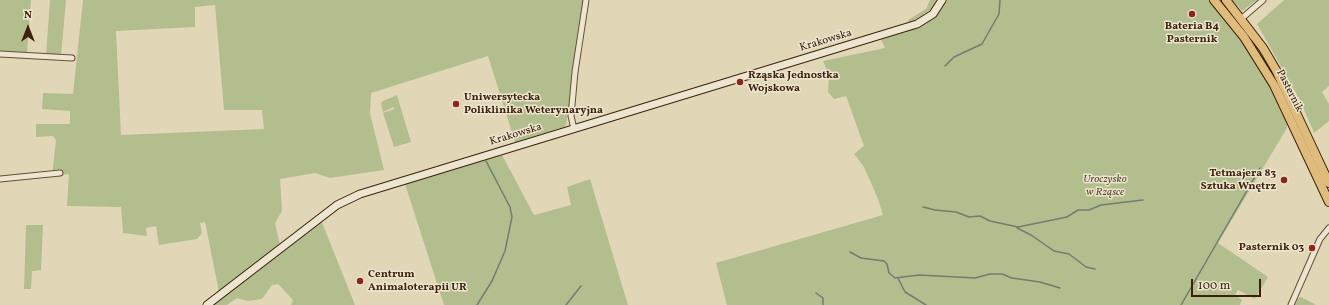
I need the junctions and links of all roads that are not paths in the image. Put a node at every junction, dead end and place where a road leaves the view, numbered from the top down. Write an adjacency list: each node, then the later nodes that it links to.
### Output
1 (586, 0): 11 (street)
2 (942, 0): 11 (street, Krakowska)
3 (1214, 0): 8 (main road, Pasternik)
4 (1226, 0): 6 (main road, Pasternik)
5 (1263, 0): 6 (street)
6 (1241, 20): 7 (main road, Pasternik)
7 (1252, 33): 8 (main road); 14 (main road, Pasternik)
8 (1244, 37): 15 (main road, Pasternik)
9 (0, 54): 10 (street)
10 (72, 58)
11 (574, 129): 17 (street, Krakowska)
12 (60, 173): 13 (street)
13 (0, 179)
14 (1328, 180)
15 (1329, 202)
16 (1329, 228): 18 (street)
17 (207, 305)
18 (1291, 305)

